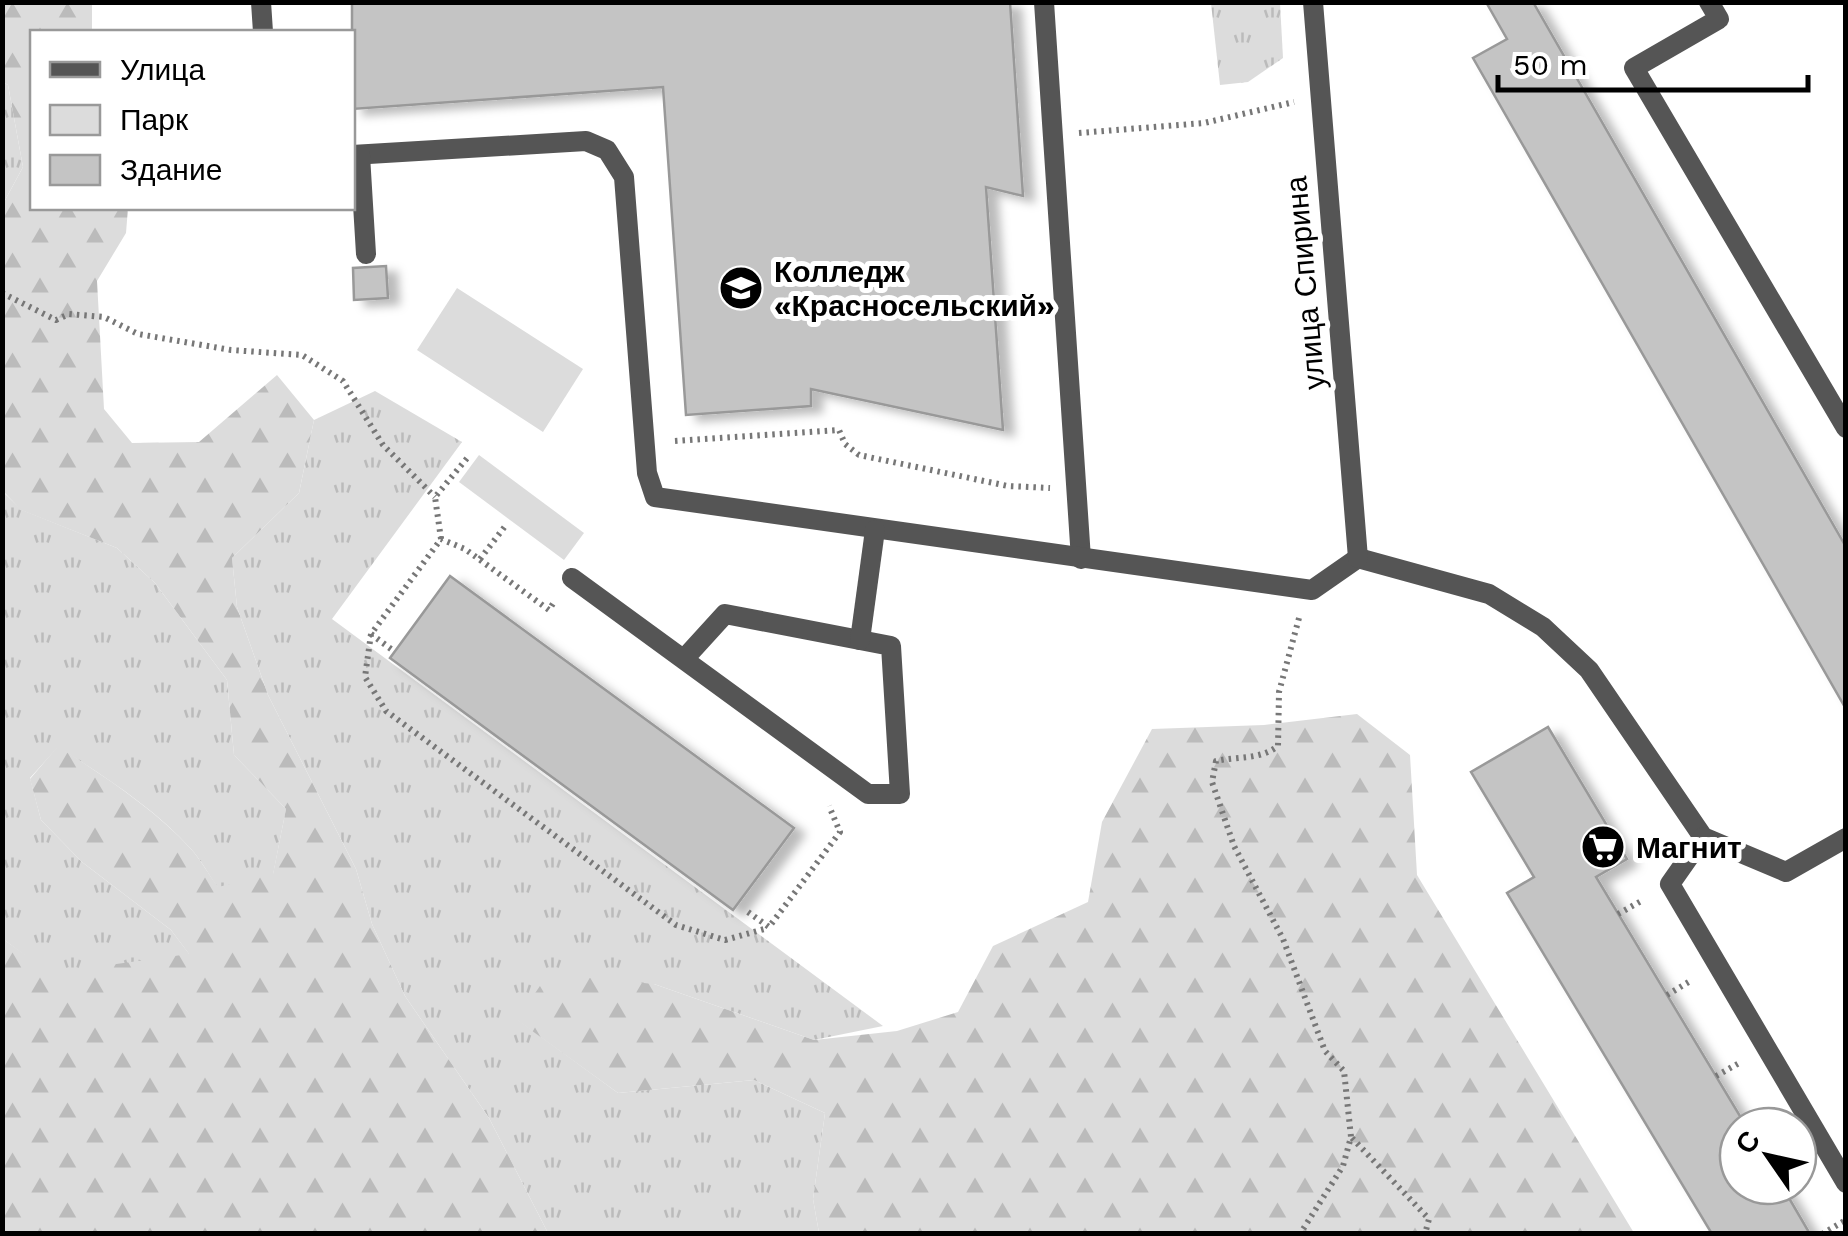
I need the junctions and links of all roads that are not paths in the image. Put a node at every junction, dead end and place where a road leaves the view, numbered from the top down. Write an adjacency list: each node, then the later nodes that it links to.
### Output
1 (261, 2): 5 (street)
2 (1044, 2): 11 (street)
3 (1313, 2): 10 (street, улица Спирина)
4 (1709, 2): 8 (street)
5 (263, 30)
6 (356, 155): 7 (street); 9 (street)
7 (366, 254)
8 (1846, 428)
9 (875, 530): 11 (street); 13 (street)
10 (1358, 558): 11 (street); 15 (street)
11 (1081, 559)
12 (572, 578): 14 (street)
13 (860, 640): 14 (street); 14 (street)
14 (684, 659)
15 (1704, 836): 16 (street); 17 (street)
16 (1846, 838)
17 (1846, 1183)

